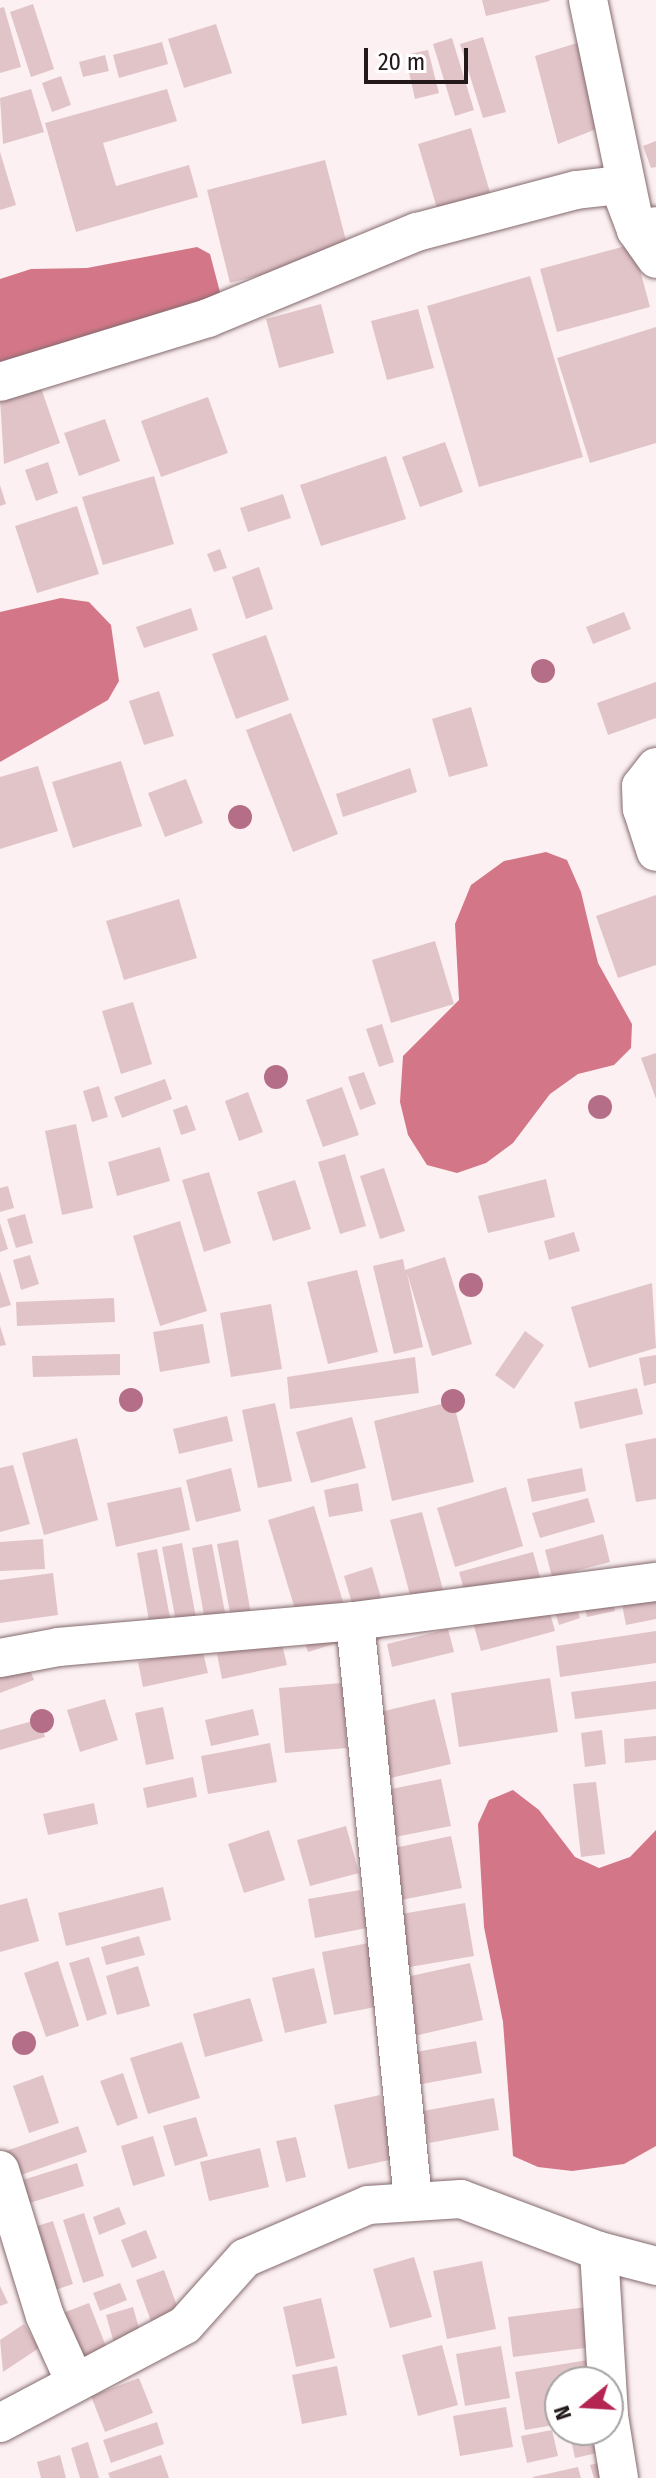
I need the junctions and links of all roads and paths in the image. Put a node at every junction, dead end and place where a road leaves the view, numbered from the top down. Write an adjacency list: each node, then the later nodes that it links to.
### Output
1 (588, 0): 2 (street)
2 (649, 238): 3 (street)
3 (0, 382)
4 (656, 767): 5 (street)
5 (656, 852)
6 (656, 1582): 7 (street)
7 (355, 1621): 8 (street); 10 (street)
8 (0, 1658)
9 (0, 2170): 13 (street)
10 (413, 2200): 11 (street); 13 (street)
11 (599, 2251): 12 (street); 15 (street)
12 (656, 2266)
13 (75, 2382): 14 (street)
14 (0, 2423)
15 (619, 2478)

